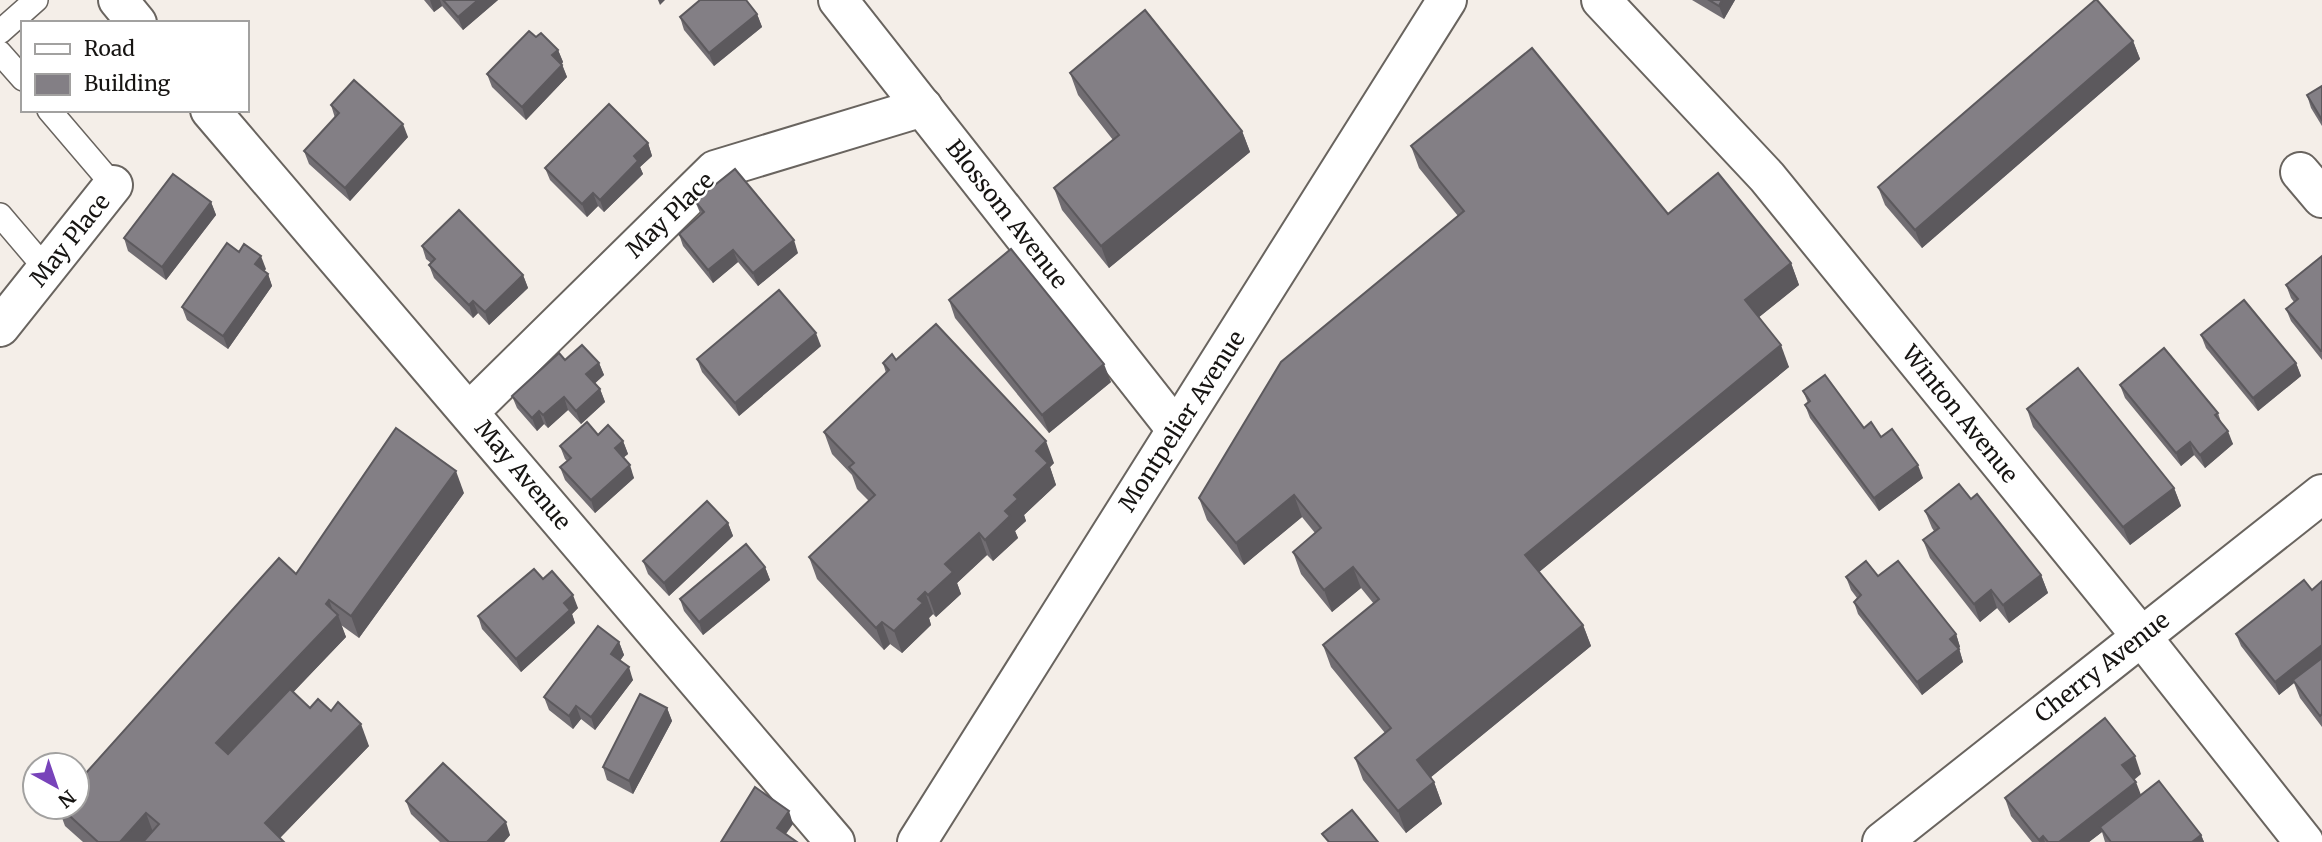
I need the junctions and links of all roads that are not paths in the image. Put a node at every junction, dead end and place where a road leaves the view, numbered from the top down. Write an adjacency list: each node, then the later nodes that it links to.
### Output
1 (36, 0): 7 (lane)
2 (118, 0): 6 (street)
3 (838, 0): 10 (street, Blossom Avenue)
4 (1447, 0): 18 (street, Montpelier Avenue)
5 (1601, 0): 20 (street, Winton Avenue)
6 (135, 21)
7 (0, 32)
8 (0, 53): 9 (lane)
9 (21, 77)
10 (923, 107): 17 (street, May Place); 18 (street, Blossom Avenue)
11 (51, 112): 13 (lane)
12 (212, 112): 17 (street, May Avenue)
13 (113, 185): 15 (street, May Place)
14 (0, 215): 15 (lane)
15 (47, 269): 16 (street, May Place)
16 (0, 327)
17 (470, 411): 21 (street, May Avenue)
18 (1175, 428): 22 (street, Montpelier Avenue)
19 (2322, 494): 20 (street, Cherry Avenue)
20 (2141, 636): 23 (street, Cherry Avenue); 24 (street, Winton Avenue)
21 (835, 842)
22 (917, 842)
23 (1882, 842)
24 (2304, 842)

